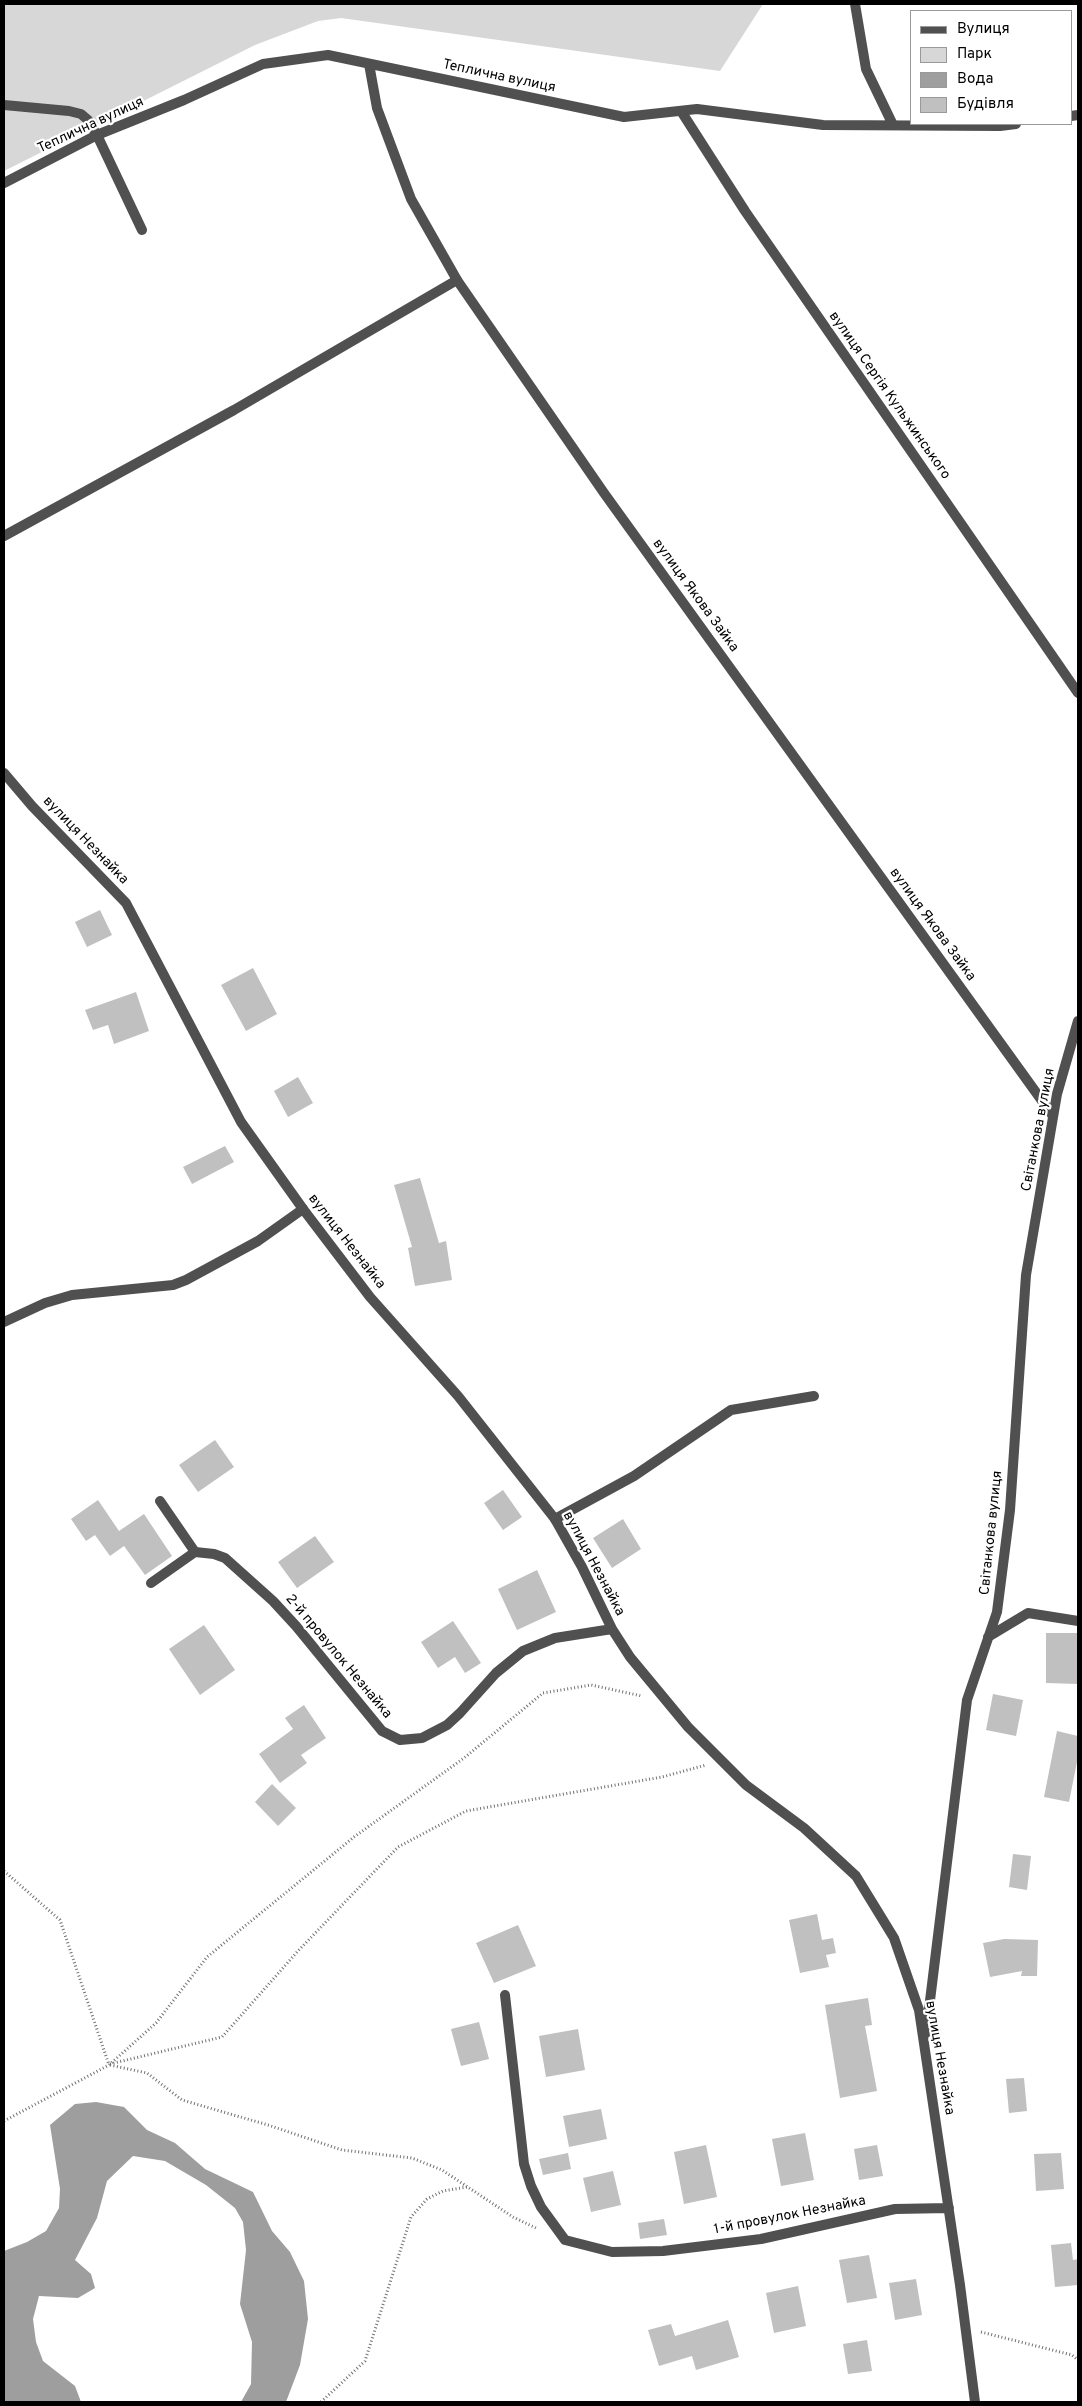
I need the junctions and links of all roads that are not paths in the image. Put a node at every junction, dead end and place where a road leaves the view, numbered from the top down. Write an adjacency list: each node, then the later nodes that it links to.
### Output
1 (855, 4): 5 (street)
2 (369, 64): 4 (street, Теплична вулиця); 7 (street, Теплична вулиця); 10 (street, вулиця Якова Зайка)
3 (4, 105): 7 (street)
4 (681, 111): 5 (street, Теплична вулиця); 12 (street, вулиця Сергія Кульжинського)
5 (893, 125): 6 (street, Теплична вулиця)
6 (1008, 125)
7 (97, 135): 8 (street, Теплична вулиця); 9 (street)
8 (4, 183)
9 (142, 230)
10 (457, 280): 11 (street); 15 (street, вулиця Якова Зайка)
11 (4, 536)
12 (1078, 694)
13 (4, 773): 16 (street, вулиця Незнайка)
14 (1078, 1021): 15 (street, Світанкова вулиця)
15 (1053, 1116): 25 (street, Світанкова вулиця)
16 (303, 1210): 17 (street); 20 (street, вулиця Незнайка)
17 (4, 1322)
18 (814, 1396): 20 (street)
19 (160, 1501): 21 (street)
20 (555, 1519): 24 (street, вулиця Незнайка)
21 (195, 1552): 22 (street); 24 (street, 2-й провулок Незнайка)
22 (150, 1583)
23 (1078, 1622): 25 (street)
24 (612, 1629): 27 (street, вулиця Незнайка)
25 (988, 1637): 27 (street, Світанкова вулиця)
26 (504, 1995): 28 (street, 1-й провулок Незнайка)
27 (924, 2046): 28 (street, вулиця Незнайка)
28 (949, 2208): 29 (street, вулиця Незнайка)
29 (975, 2402)

